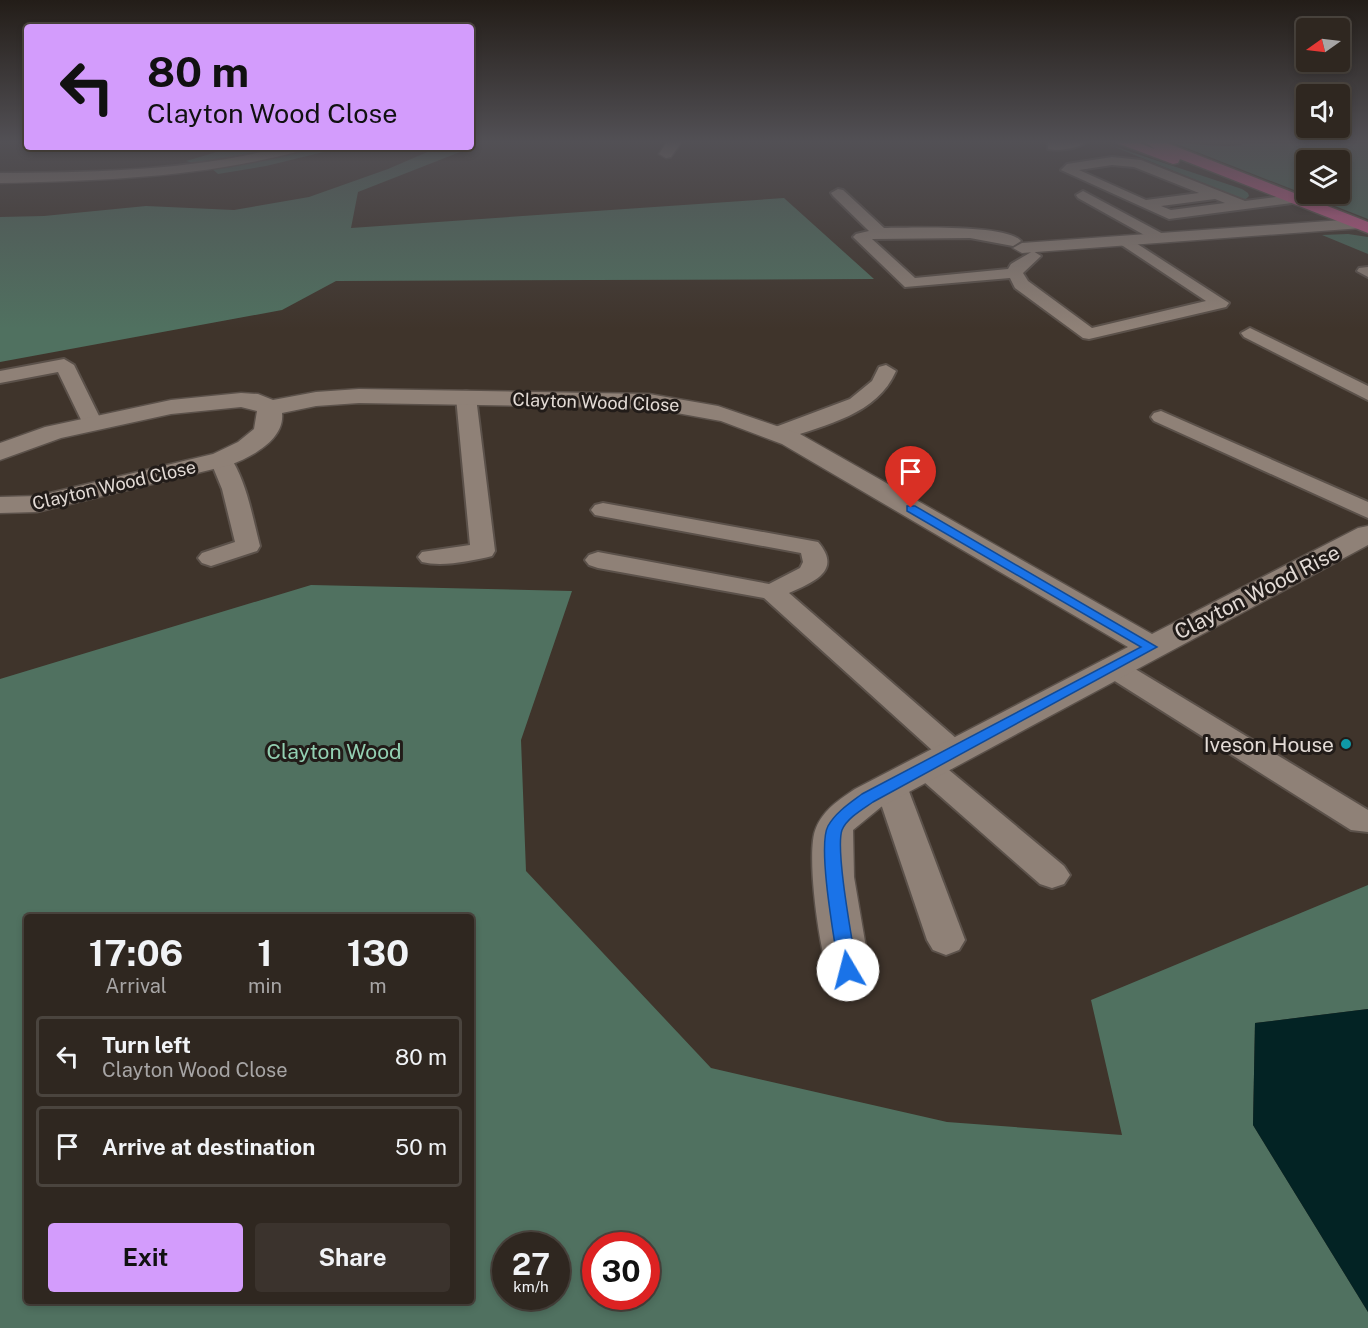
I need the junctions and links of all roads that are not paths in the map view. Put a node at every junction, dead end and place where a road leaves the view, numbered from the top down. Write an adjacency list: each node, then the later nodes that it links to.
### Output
1 (851, 205): 7 (lane)
2 (1101, 205): 8 (lane)
3 (1146, 205): 4 (lane)
4 (1242, 205)
5 (1307, 205): 6 (highway)
6 (1362, 226): 8 (street)
7 (880, 233): 10 (lane); 11 (lane)
8 (1160, 238): 9 (street)
9 (1125, 240): 10 (street); 11 (lane)
10 (1023, 248): 11 (lane)
11 (1015, 273)
12 (1250, 333): 15 (lane)
13 (886, 371): 20 (lane)
14 (0, 377): 19 (lane)
15 (1368, 394)
16 (466, 397): 17 (street, Clayton Wood Close); 20 (street, Clayton Wood Close); 27 (lane)
17 (269, 408): 19 (street, Clayton Wood Close); 22 (street, Clayton Wood Close)
18 (1161, 417): 25 (lane)
19 (92, 424): 21 (street, Clayton Wood Close)
20 (778, 434): 31 (street, Clayton Wood Close)
21 (0, 452)
22 (221, 460): 23 (street, Clayton Wood Close); 28 (lane)
23 (0, 504)
24 (603, 510): 30 (lane)
25 (1368, 511)
26 (1368, 534): 31 (street, Clayton Wood Rise)
27 (431, 557)
28 (211, 558)
29 (597, 560): 30 (lane)
30 (772, 592): 33 (lane)
31 (1151, 647): 32 (street, Clayton Wood Rise)
32 (1112, 667): 33 (street, Clayton Wood Rise); 35 (lane)
33 (940, 760): 34 (street, Clayton Wood Rise); 36 (lane)
34 (891, 786): 37 (lane); 38 (street, Clayton Wood Rise)
35 (1363, 822)
36 (1052, 875)
37 (946, 940)
38 (848, 970)

